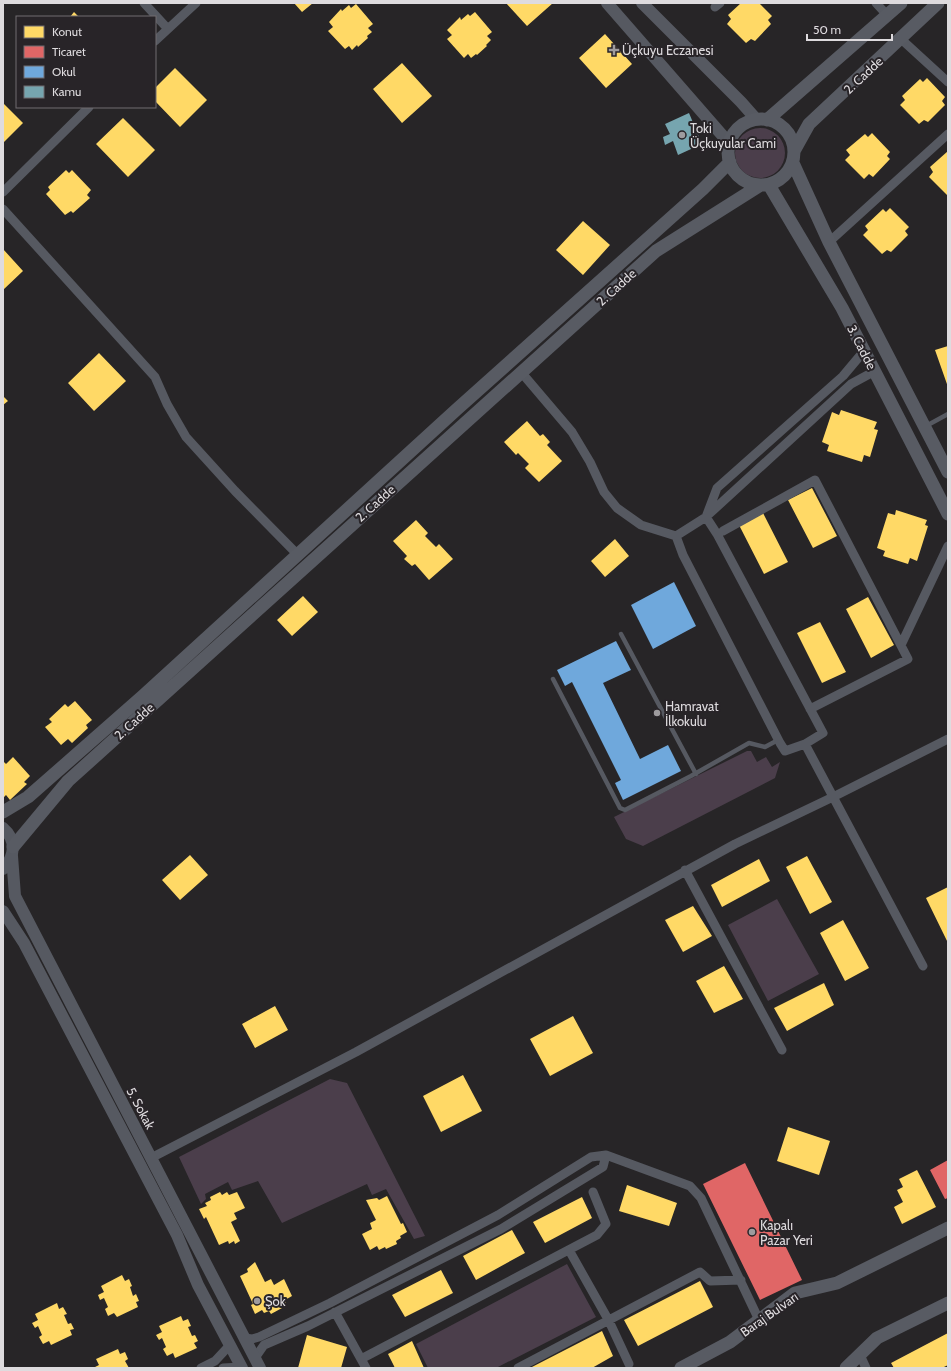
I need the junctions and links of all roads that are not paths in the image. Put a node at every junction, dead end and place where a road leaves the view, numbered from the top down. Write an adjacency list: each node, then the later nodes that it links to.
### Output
1 (144, 3): 9 (street)
2 (196, 3): 9 (street)
3 (607, 3): 16 (street)
4 (642, 3): 14 (street)
5 (876, 3): 8 (street)
6 (901, 3): 8 (main road)
7 (938, 3): 10 (main road, 2. Cadde)
8 (887, 15): 14 (main road)
9 (168, 29): 11 (street)
10 (901, 39): 12 (street); 17 (main road, 2. Cadde)
11 (156, 41)
12 (948, 82)
13 (88, 108): 20 (street)
14 (762, 119): 16 (main road); 17 (main road)
15 (948, 134): 22 (street)
16 (729, 143): 18 (main road)
17 (794, 157): 19 (main road); 22 (main road, 3. Cadde)
18 (730, 162): 19 (main road); 34 (main road, 2. Cadde)
19 (764, 185): 23 (main road, 3. Cadde); 24 (main road, 2. Cadde)
20 (3, 192)
21 (3, 209): 34 (street)
22 (829, 242): 27 (main road, 3. Cadde)
23 (864, 351): 25 (main road, 3. Cadde); 30 (street)
24 (521, 372): 32 (street); 46 (main road, 2. Cadde)
25 (875, 372): 29 (main road, 3. Cadde); 30 (street)
26 (948, 414): 27 (lane)
27 (925, 427): 28 (main road, 3. Cadde)
28 (948, 472)
29 (948, 514)
30 (706, 517): 32 (street); 38 (street)
31 (722, 531): 36 (street)
32 (676, 536): 39 (street)
33 (948, 546): 36 (street)
34 (298, 555): 44 (main road, 2. Cadde)
35 (621, 634): 42 (lane)
36 (901, 645): 38 (street)
37 (553, 679): 42 (lane)
38 (810, 709): 41 (street)
39 (778, 740): 41 (street); 42 (lane)
40 (947, 741): 43 (street)
41 (804, 744): 43 (street)
42 (696, 774)
43 (833, 797): 48 (street); 50 (street)
44 (3, 812)
45 (3, 828): 46 (street)
46 (12, 851): 47 (street); 53 (street, 5. Sokak)
47 (3, 869)
48 (685, 870): 51 (street); 53 (street)
49 (3, 911): 63 (street, 5. Sokak)
50 (923, 966)
51 (782, 1050)
52 (606, 1155): 57 (street); 59 (street); 62 (street)
53 (151, 1158): 62 (street, 5. Sokak)
54 (593, 1192): 56 (street)
55 (948, 1228): 60 (main road, Baraj Bulvarı)
56 (569, 1250): 61 (street); 65 (street)
57 (741, 1280): 60 (street); 61 (street)
58 (948, 1303): 64 (main road)
59 (336, 1312): 65 (street); 66 (street)
60 (759, 1320): 73 (main road, Baraj Bulvarı)
61 (609, 1321): 67 (street); 72 (street)
62 (245, 1338): 66 (street, 5. Sokak)
63 (229, 1346): 68 (street, 5. Sokak); 69 (street)
64 (860, 1355): 74 (main road); 75 (street)
65 (361, 1359): 71 (street)
66 (257, 1363)
67 (629, 1364)
68 (242, 1367): 70 (street)
69 (201, 1368)
70 (223, 1368)
71 (366, 1368)
72 (518, 1368)
73 (681, 1368)
74 (846, 1368)
75 (866, 1368)

